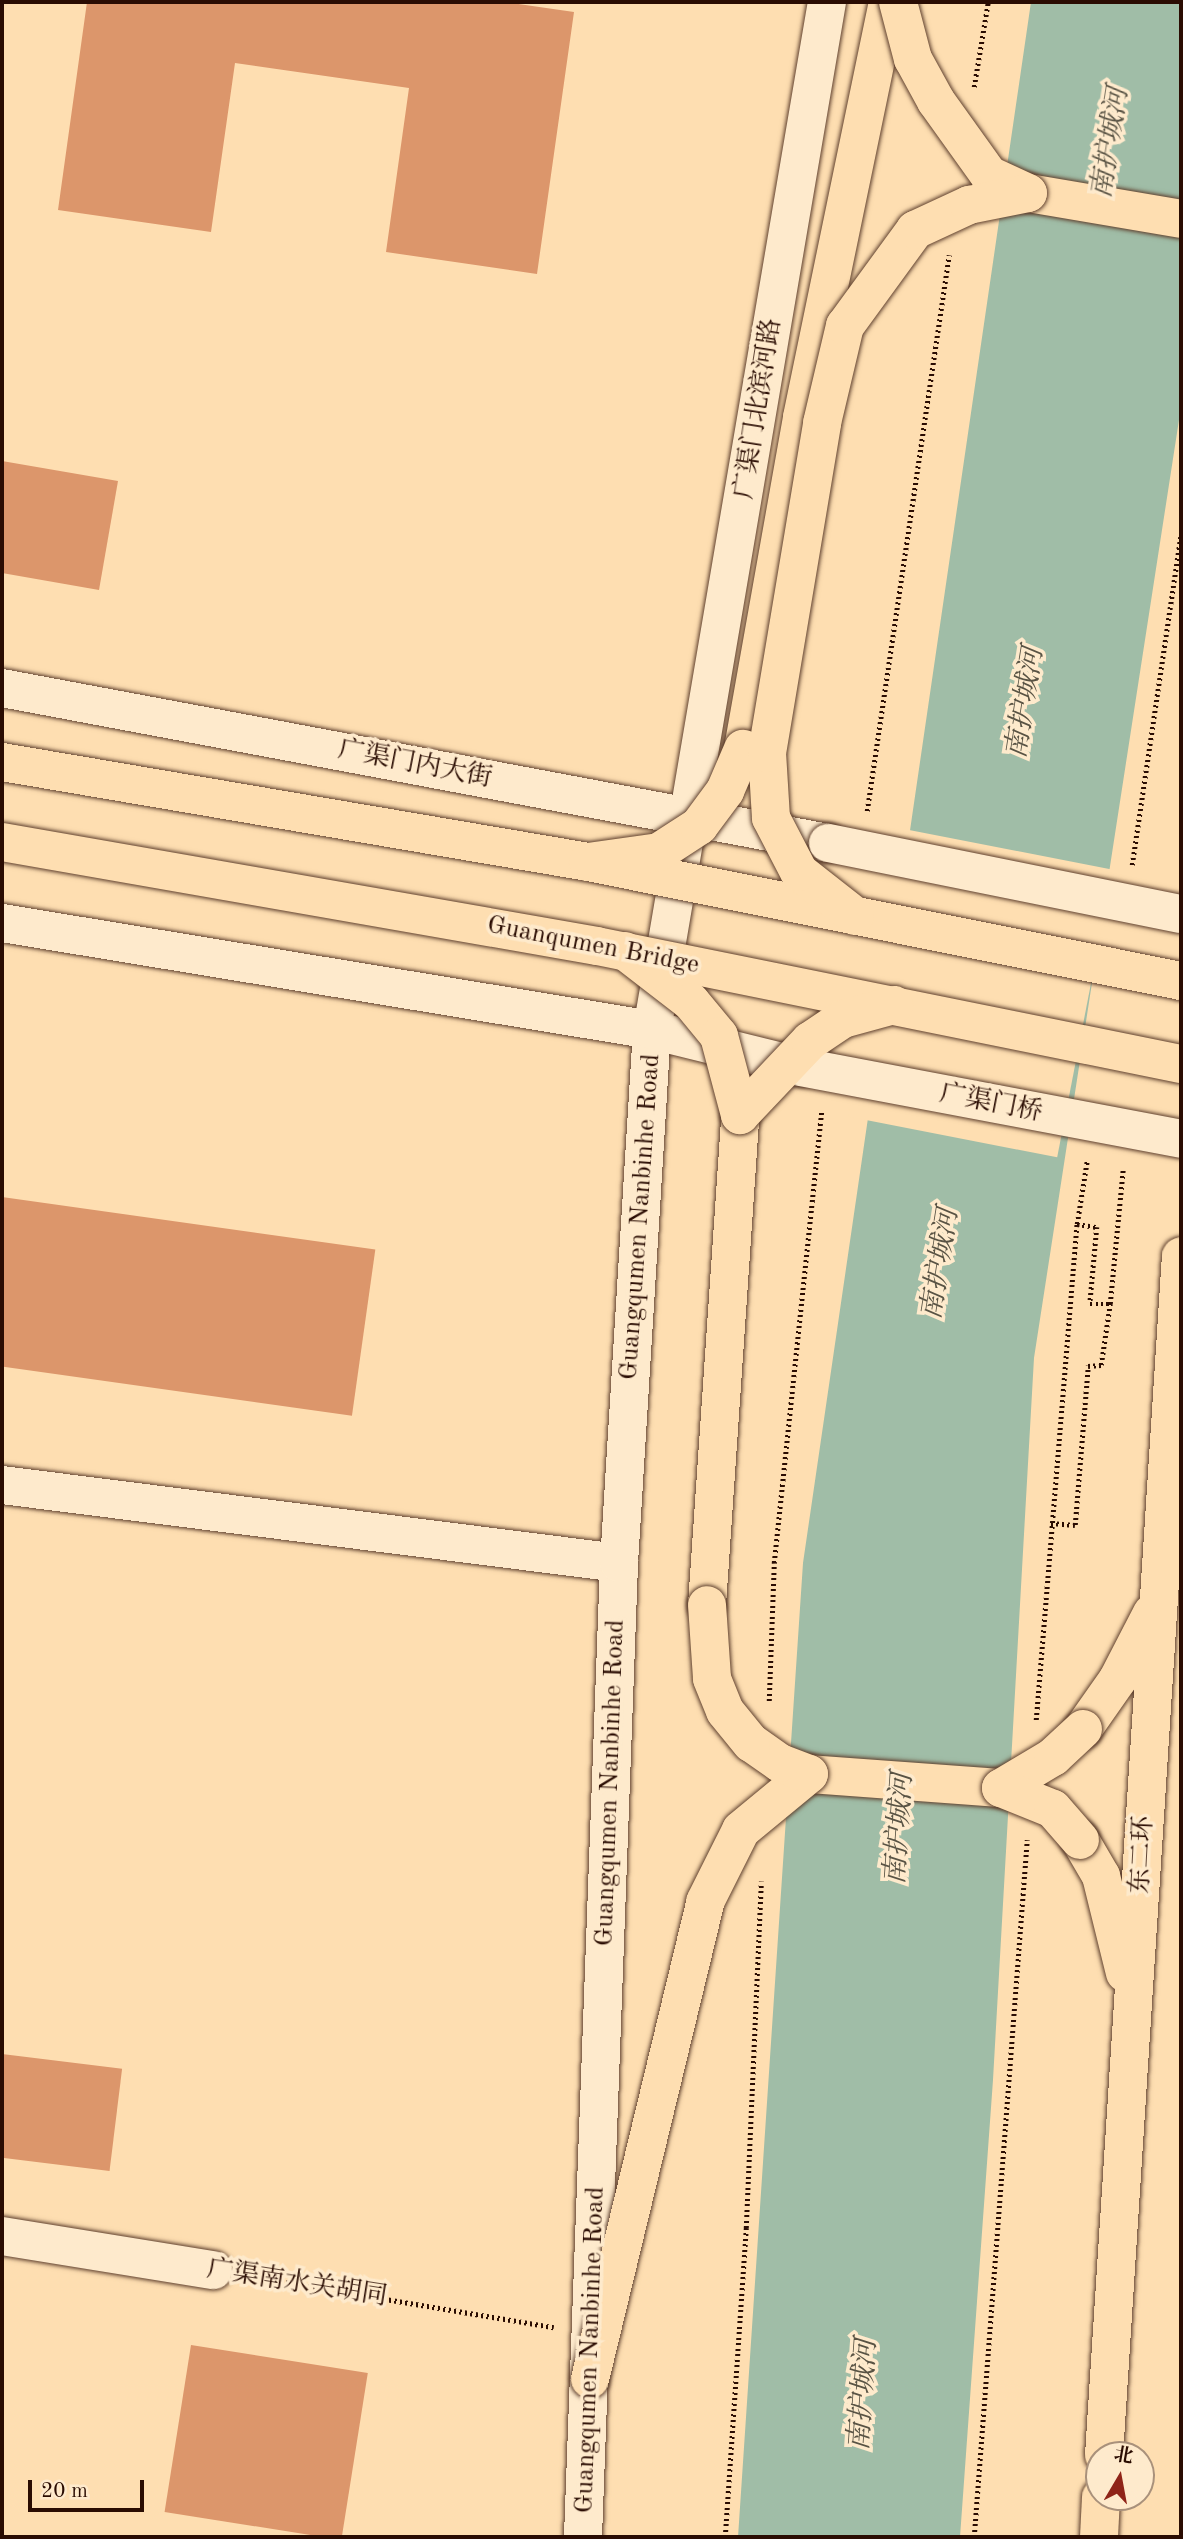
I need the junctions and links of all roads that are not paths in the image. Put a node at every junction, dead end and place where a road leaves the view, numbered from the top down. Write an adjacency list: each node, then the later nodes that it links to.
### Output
1 (827, 2): 8 (street, 广渠门北滨河路)
2 (888, 2): 10 (main road, bridge)
3 (898, 2): 4 (main road, bridge)
4 (1028, 193): 5 (main road); 12 (main road, bridge)
5 (1181, 219)
6 (2, 688): 8 (street, 广渠门内大街)
7 (2, 762): 10 (main road, bridge)
8 (691, 816): 11 (street, 广渠门内大街, bridge); 17 (street, 广渠门北滨河路)
9 (2, 842): 14 (main road, Guanqumen Bridge, bridge)
10 (588, 862): 12 (main road, bridge)
11 (1181, 914)
12 (855, 916): 15 (main road, bridge)
13 (2, 923): 17 (street)
14 (625, 951): 16 (main road, Guanqumen Bridge, bridge); 19 (main road, bridge)
15 (1181, 981)
16 (894, 1005): 18 (main road, Guanqumen Bridge, bridge); 19 (main road, bridge)
17 (653, 1030): 20 (street, 广渠门桥, bridge); 23 (street, Guangqumen Nanbinhe Road)
18 (1181, 1064)
19 (740, 1115): 25 (main road, bridge)
20 (1181, 1139)
21 (1181, 1256): 24 (main road, 东二环)
22 (2, 1485): 23 (street)
23 (619, 1563): 30 (street, Guangqumen Nanbinhe Road)
24 (1157, 1601): 26 (main road, bridge); 27 (main road, 东二环)
25 (809, 1774): 26 (main road); 30 (main road, bridge)
26 (1001, 1788): 27 (main road, bridge)
27 (1135, 2010): 31 (main road, 东二环)
28 (2, 2236): 29 (street, 广渠南水关胡同)
29 (213, 2270)
30 (590, 2379): 33 (street, Guangqumen Nanbinhe Road)
31 (1105, 2441)
32 (1100, 2511): 34 (main road)
33 (583, 2537)
34 (1098, 2537)

